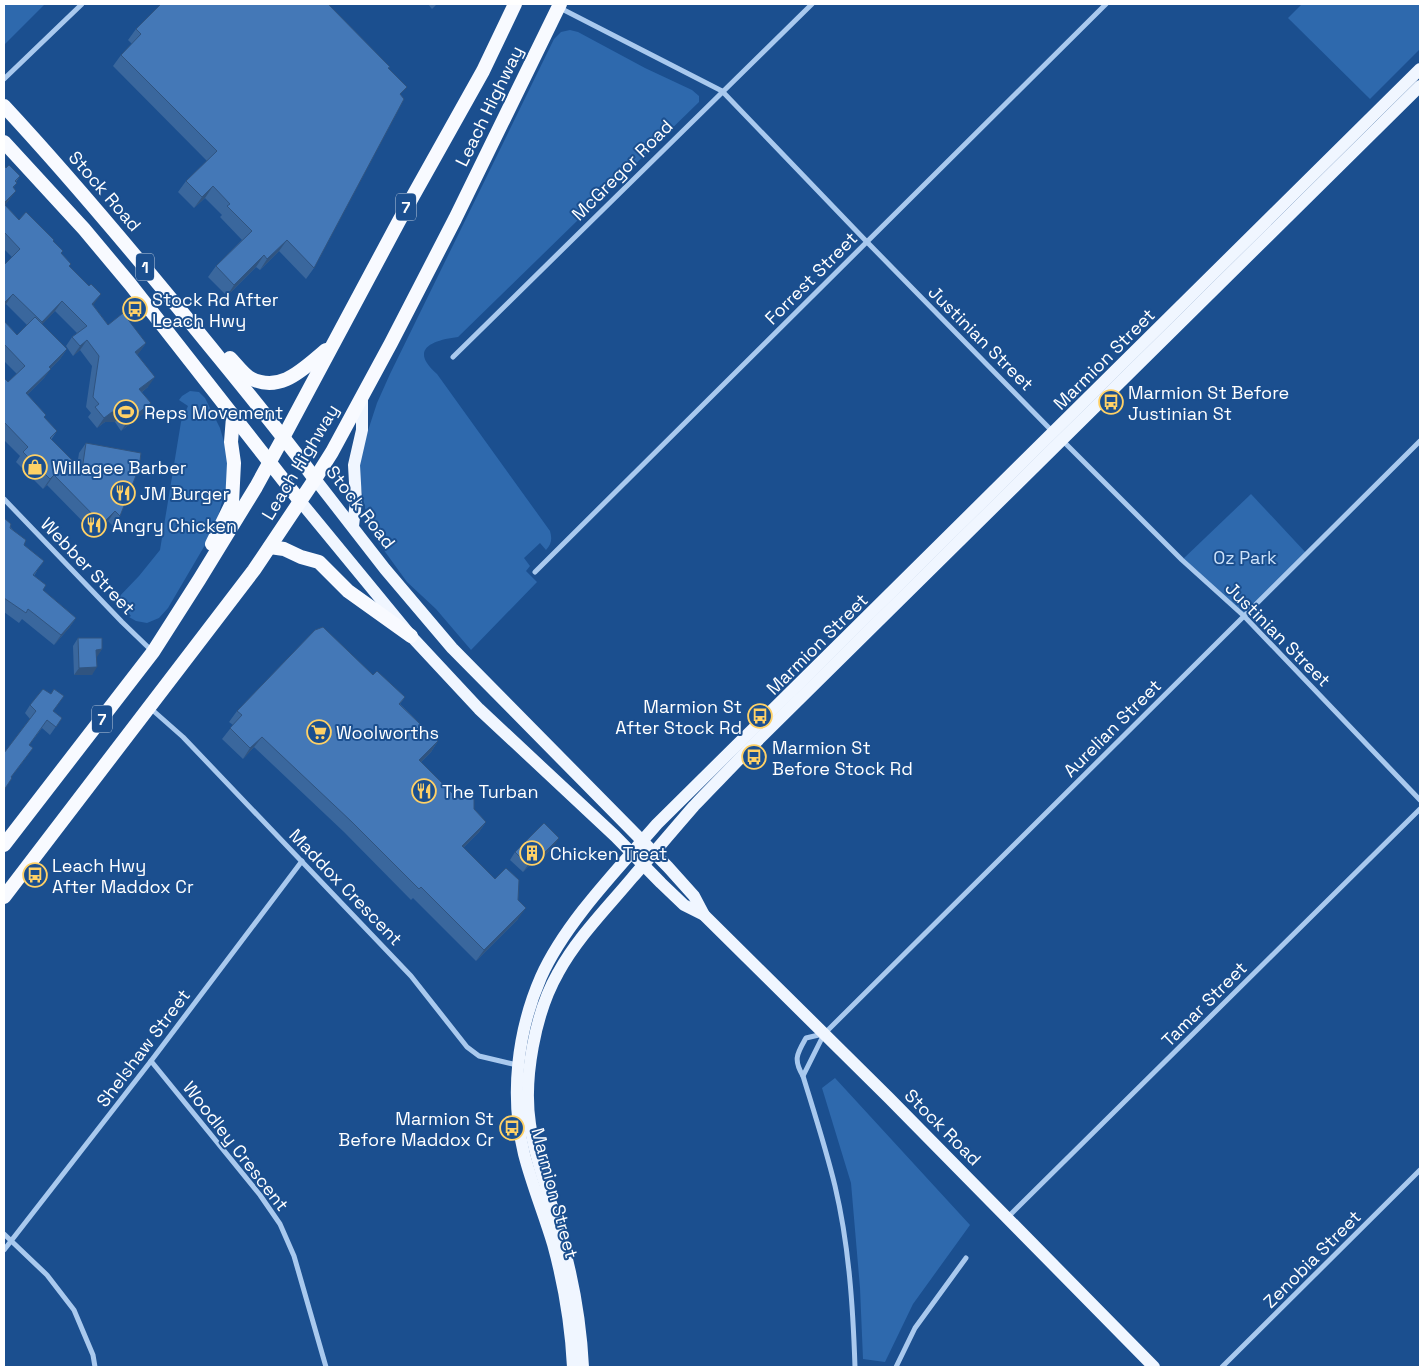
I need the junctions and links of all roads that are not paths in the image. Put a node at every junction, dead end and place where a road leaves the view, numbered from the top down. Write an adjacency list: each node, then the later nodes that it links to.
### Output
1 (82, 4): 7 (street)
2 (515, 4): 14 (highway, Leach Highway / 7)
3 (812, 4): 9 (street, McGregor Road)
4 (1106, 4): 12 (street, Forrest Street)
5 (557, 5): 9 (street, Justinian Street); 16 (highway, Leach Highway / 7)
6 (1420, 69): 19 (main road, Marmion Street)
7 (4, 79)
8 (1420, 86): 19 (main road, Marmion Street)
9 (722, 91): 12 (street, Justinian Street); 15 (street, McGregor Road)
10 (4, 106): 13 (highway, Stock Road / 1)
11 (4, 142): 17 (highway, Stock Road / 1)
12 (867, 242): 19 (street, Justinian Street); 27 (street, Forrest Street)
13 (200, 335): 14 (highway); 18 (highway, Stock Road / 1)
14 (332, 344): 18 (highway, Leach Highway / 7)
15 (453, 357)
16 (362, 396): 22 (highway, Leach Highway / 7); 25 (main road)
17 (233, 417): 21 (highway, Stock Road / 1); 28 (highway)
18 (284, 436): 21 (highway, Leach Highway / 7); 22 (highway, Stock Road / 1)
19 (1058, 436): 29 (street, Justinian Street); 35 (main road, Marmion Street); 37 (main road, Marmion Street)
20 (1420, 441): 29 (street, Aurelian Street)
21 (269, 462): 24 (highway, Stock Road / 1); 28 (highway, Leach Highway / 7)
22 (315, 478): 24 (highway, Leach Highway / 7); 25 (main road, Stock Road)
23 (4, 499): 31 (street, Webber Street)
24 (300, 501): 26 (highway, Leach Highway / 7); 30 (main road, Stock Road)
25 (353, 526): 35 (main road, Stock Road)
26 (270, 547): 30 (highway); 32 (highway, Leach Highway / 7)
27 (535, 572)
28 (199, 580): 31 (highway, Leach Highway / 7)
29 (1244, 616): 33 (street, Justinian Street); 43 (street, Aurelian Street)
30 (411, 636): 38 (main road, Stock Road)
31 (153, 652): 36 (highway, Leach Highway / 7)
32 (149, 707): 39 (street, Maddox Crescent); 41 (highway, Leach Highway / 7)
33 (1420, 800)
34 (1420, 810): 48 (street, Tamar Street)
35 (642, 841): 37 (main road, Stock Road); 38 (main road, Marmion Street)
36 (4, 845)
37 (654, 853): 40 (main road, Marmion Street); 42 (main road, Stock Road)
38 (632, 854): 40 (main road, Stock Road); 45 (main road, Marmion Street)
39 (302, 861): 44 (street, Shelshaw Street); 45 (street, Maddox Crescent)
40 (643, 865): 42 (main road, Stock Road); 45 (main road, Marmion Street)
41 (4, 897)
42 (704, 915): 43 (main road, Stock Road)
43 (824, 1034): 46 (street); 46 (street); 48 (main road, Stock Road)
44 (151, 1062): 50 (street, Shelshaw Street); 54 (street, Woodley Crescent)
45 (524, 1066): 55 (main road, Marmion Street); 56 (main road, Marmion Street)
46 (803, 1076): 57 (street)
47 (1420, 1170): 60 (street, Zenobia Street)
48 (1007, 1218): 59 (main road, Stock Road)
49 (4, 1234): 50 (street)
50 (11, 1240): 51 (street, Shelshaw Street); 53 (street)
51 (4, 1250)
52 (966, 1258): 58 (street)
53 (95, 1367)
54 (326, 1367)
55 (572, 1367)
56 (583, 1367)
57 (855, 1367)
58 (896, 1367)
59 (1154, 1367)
60 (1222, 1367)

